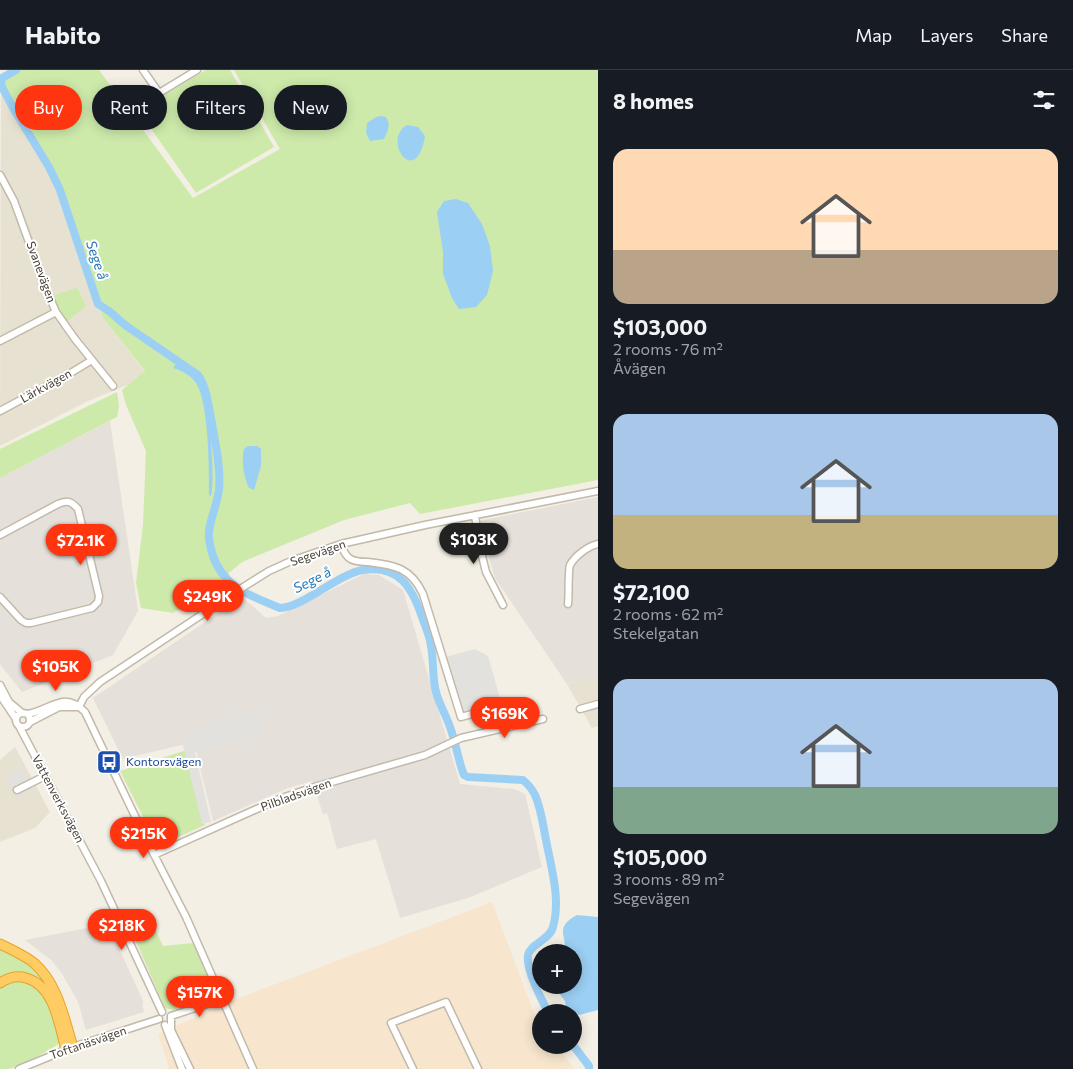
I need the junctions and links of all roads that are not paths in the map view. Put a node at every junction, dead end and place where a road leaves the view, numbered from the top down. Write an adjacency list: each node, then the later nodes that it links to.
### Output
1 (143, 70): 2 (street)
2 (193, 71)
3 (0, 175): 4 (street, Svanevägen)
4 (56, 312): 5 (street); 6 (street, Svanevägen)
5 (0, 340)
6 (92, 360): 7 (street, Svanevägen); 8 (street, Lärkvägen)
7 (113, 386)
8 (0, 411)
9 (598, 491): 10 (street, Segevägen)
10 (475, 515): 12 (street, Segevägen); 16 (street)
11 (0, 535): 14 (street)
12 (341, 544): 20 (street, Segevägen); 22 (street)
13 (598, 544): 15 (street)
14 (0, 596)
15 (568, 604)
16 (504, 605)
17 (0, 685): 23 (street)
18 (0, 695): 24 (street)
19 (598, 704): 21 (street)
20 (79, 707): 23 (street); 26 (street); 31 (street)
21 (580, 709)
22 (483, 711)
23 (25, 713): 24 (street); 26 (street)
24 (16, 719): 27 (street)
25 (543, 719): 31 (street, Pilbladsvägen)
26 (29, 724): 27 (street); 28 (street, Vattenverksvägen)
27 (19, 726): 28 (street, Vattenverksvägen)
28 (31, 748): 29 (street, Vattenverksvägen)
29 (45, 776): 30 (street); 35 (street, Vattenverksvägen)
30 (18, 790)
31 (154, 855): 34 (street)
32 (0, 944): 38 (highway)
33 (0, 983): 38 (highway)
34 (222, 999): 37 (street); 42 (street)
35 (162, 1012): 36 (street); 37 (street)
36 (159, 1019): 37 (street); 38 (street, Toftanäsvägen)
37 (169, 1021): 40 (street); 41 (street)
38 (70, 1048): 39 (street, Toftanäsvägen)
39 (19, 1069)
40 (182, 1069)
41 (190, 1069)
42 (253, 1069)
43 (413, 1069): 44 (street)
44 (478, 1069)

